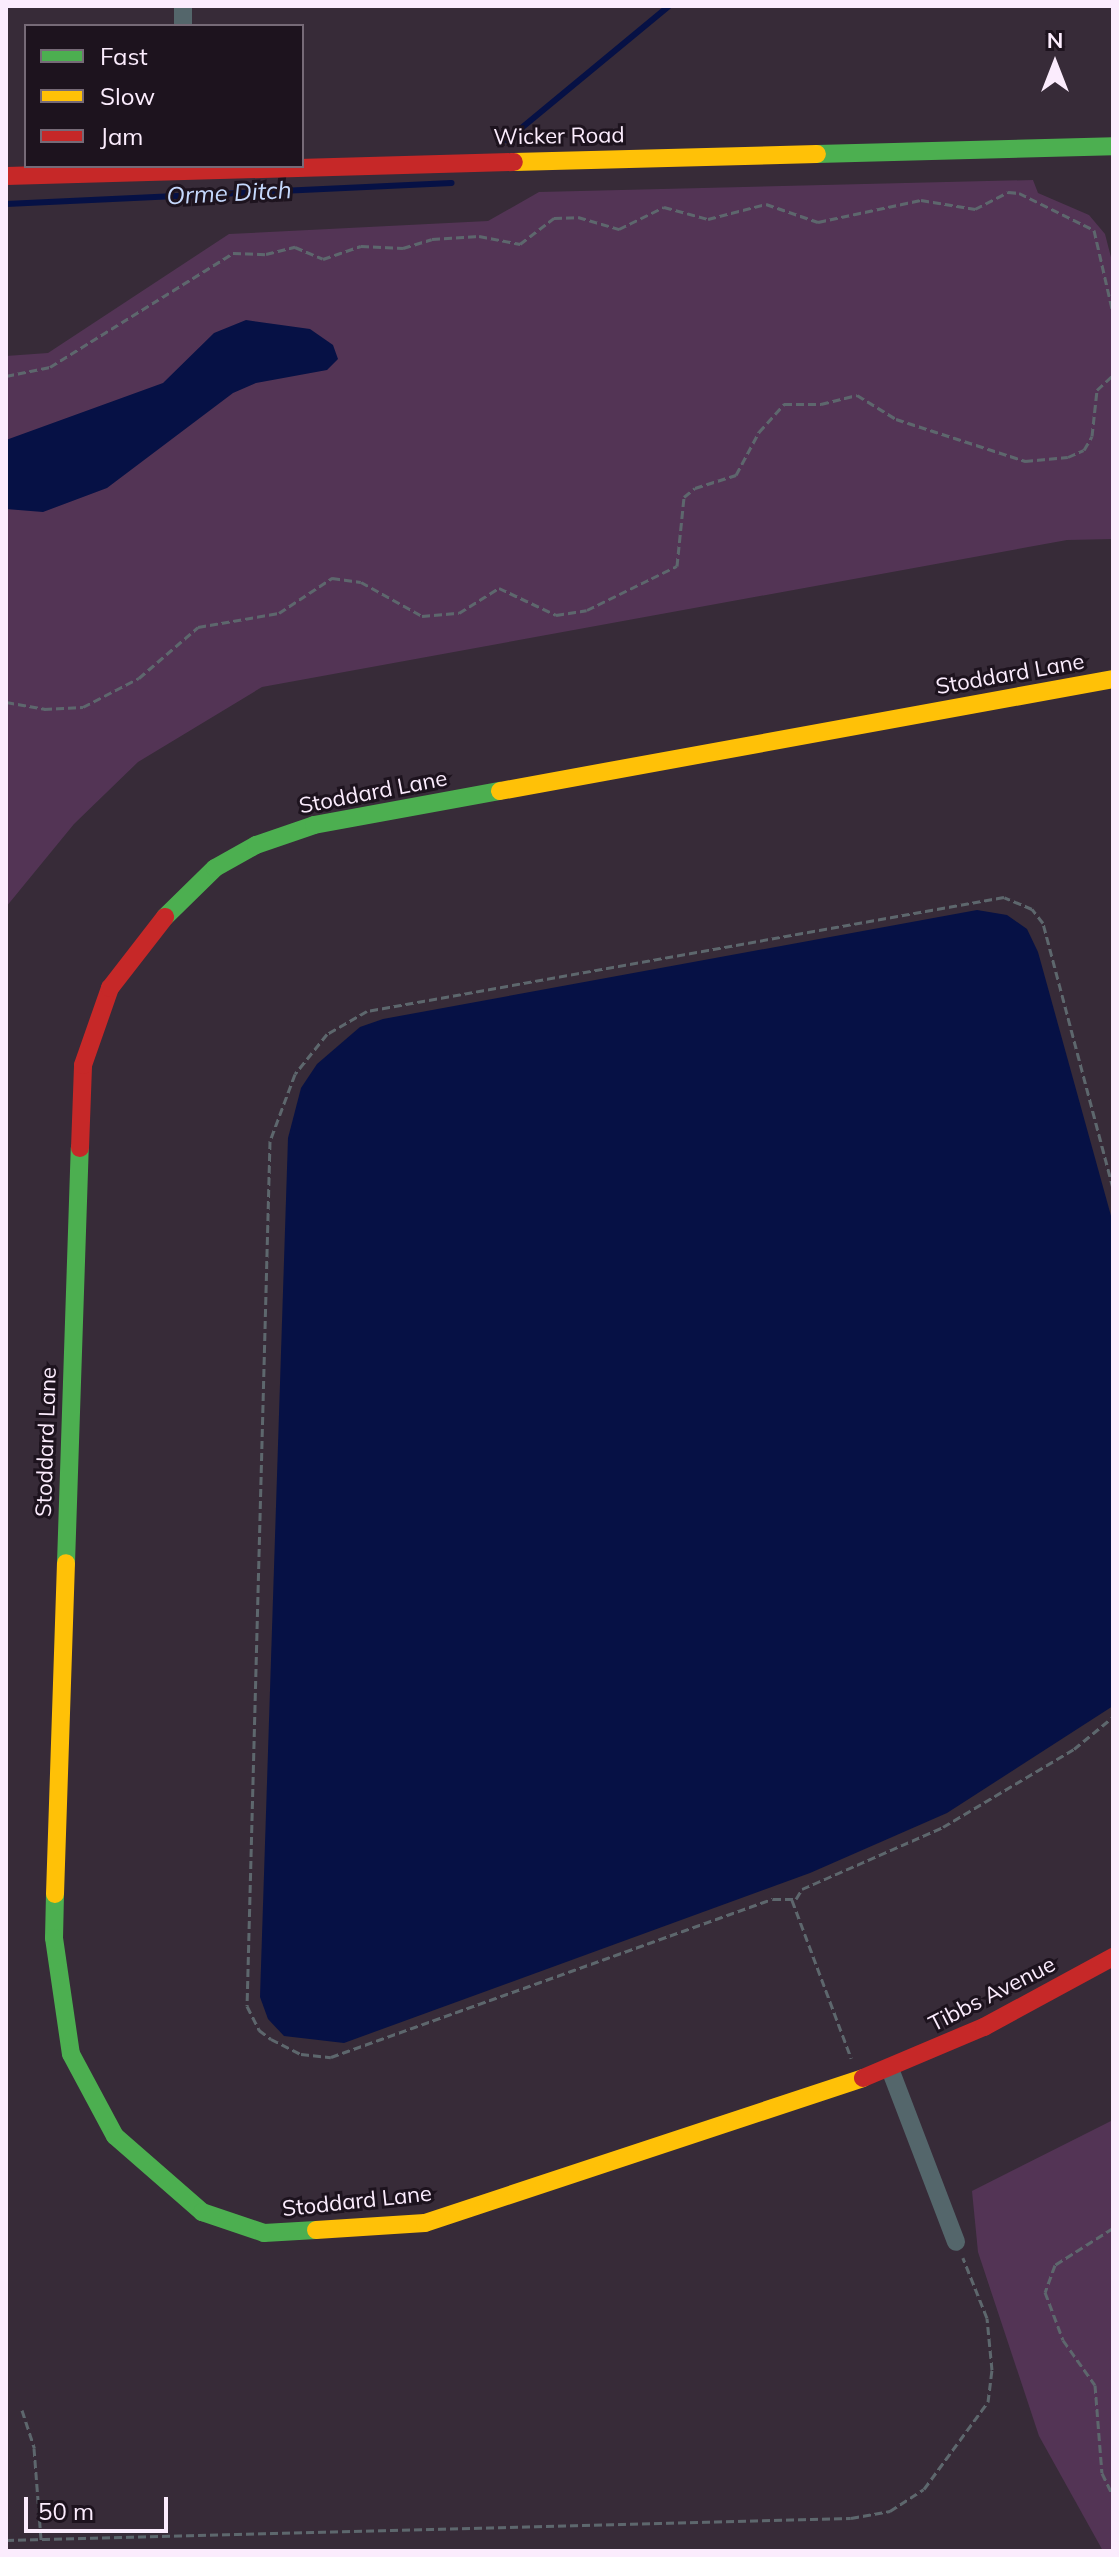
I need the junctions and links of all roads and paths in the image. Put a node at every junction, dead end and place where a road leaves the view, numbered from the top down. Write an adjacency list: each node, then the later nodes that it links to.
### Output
1 (1113, 146): 2 (street, Wicker Road)
2 (304, 166)
3 (223, 168): 4 (street, Wicker Road)
4 (183, 169): 5 (street, Wicker Road)
5 (6, 176)
6 (1113, 313): 8 (path)
7 (1113, 375): 10 (path)
8 (6, 376)
9 (1113, 679): 16 (street, Stoddard Lane)
10 (6, 702)
11 (1113, 1188): 13 (path)
12 (1113, 1717): 13 (path)
13 (792, 1900): 16 (path)
14 (1113, 1957): 15 (street, Tibbs Avenue)
15 (890, 2069): 16 (street, Stoddard Lane); 18 (street)
16 (860, 2080)
17 (1113, 2228): 20 (path)
18 (956, 2242): 22 (path)
19 (22, 2410): 22 (path)
20 (1113, 2496)
21 (6, 2540): 22 (path)
22 (41, 2540)

